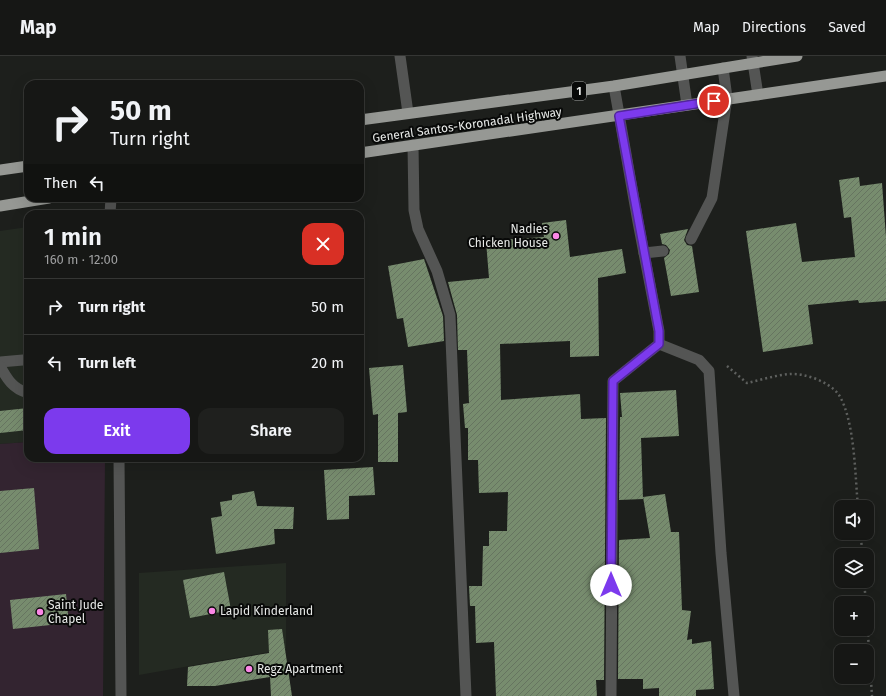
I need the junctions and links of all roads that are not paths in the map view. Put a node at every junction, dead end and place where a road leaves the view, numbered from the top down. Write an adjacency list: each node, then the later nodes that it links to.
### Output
1 (400, 56): 12 (street)
2 (680, 56): 6 (street)
3 (797, 56): 4 (highway, General Santos-Koronadal Highway / 1)
4 (753, 60): 5 (highway, General Santos-Koronadal Highway / 1); 9 (street)
5 (723, 68): 6 (highway, General Santos-Koronadal Highway / 1); 10 (street)
6 (682, 75): 8 (highway, General Santos-Koronadal Highway / 1); 11 (street)
7 (886, 76): 9 (highway, General Santos-Koronadal Highway)
8 (614, 86): 12 (highway, General Santos-Koronadal Highway / 1); 13 (street)
9 (758, 95): 10 (highway, General Santos-Koronadal Highway)
10 (727, 98): 11 (highway, General Santos-Koronadal Highway); 21 (street)
11 (687, 105): 13 (highway, General Santos-Koronadal Highway)
12 (408, 113): 14 (highway, General Santos-Koronadal Highway / 1)
13 (619, 116): 15 (highway, General Santos-Koronadal Highway); 23 (street)
14 (364, 119)
15 (413, 145): 16 (highway, General Santos-Koronadal Highway); 31 (street)
16 (364, 152)
17 (24, 167): 18 (highway)
18 (0, 170)
19 (24, 202): 20 (highway)
20 (0, 206)
21 (691, 239)
22 (663, 251): 23 (street)
23 (644, 253): 24 (street)
24 (659, 344): 32 (street); 33 (street)
25 (23, 360): 26 (street)
26 (0, 362)
27 (0, 366): 28 (street)
28 (24, 392)
29 (118, 462): 30 (street)
30 (121, 696)
31 (466, 696)
32 (611, 696)
33 (734, 696)

